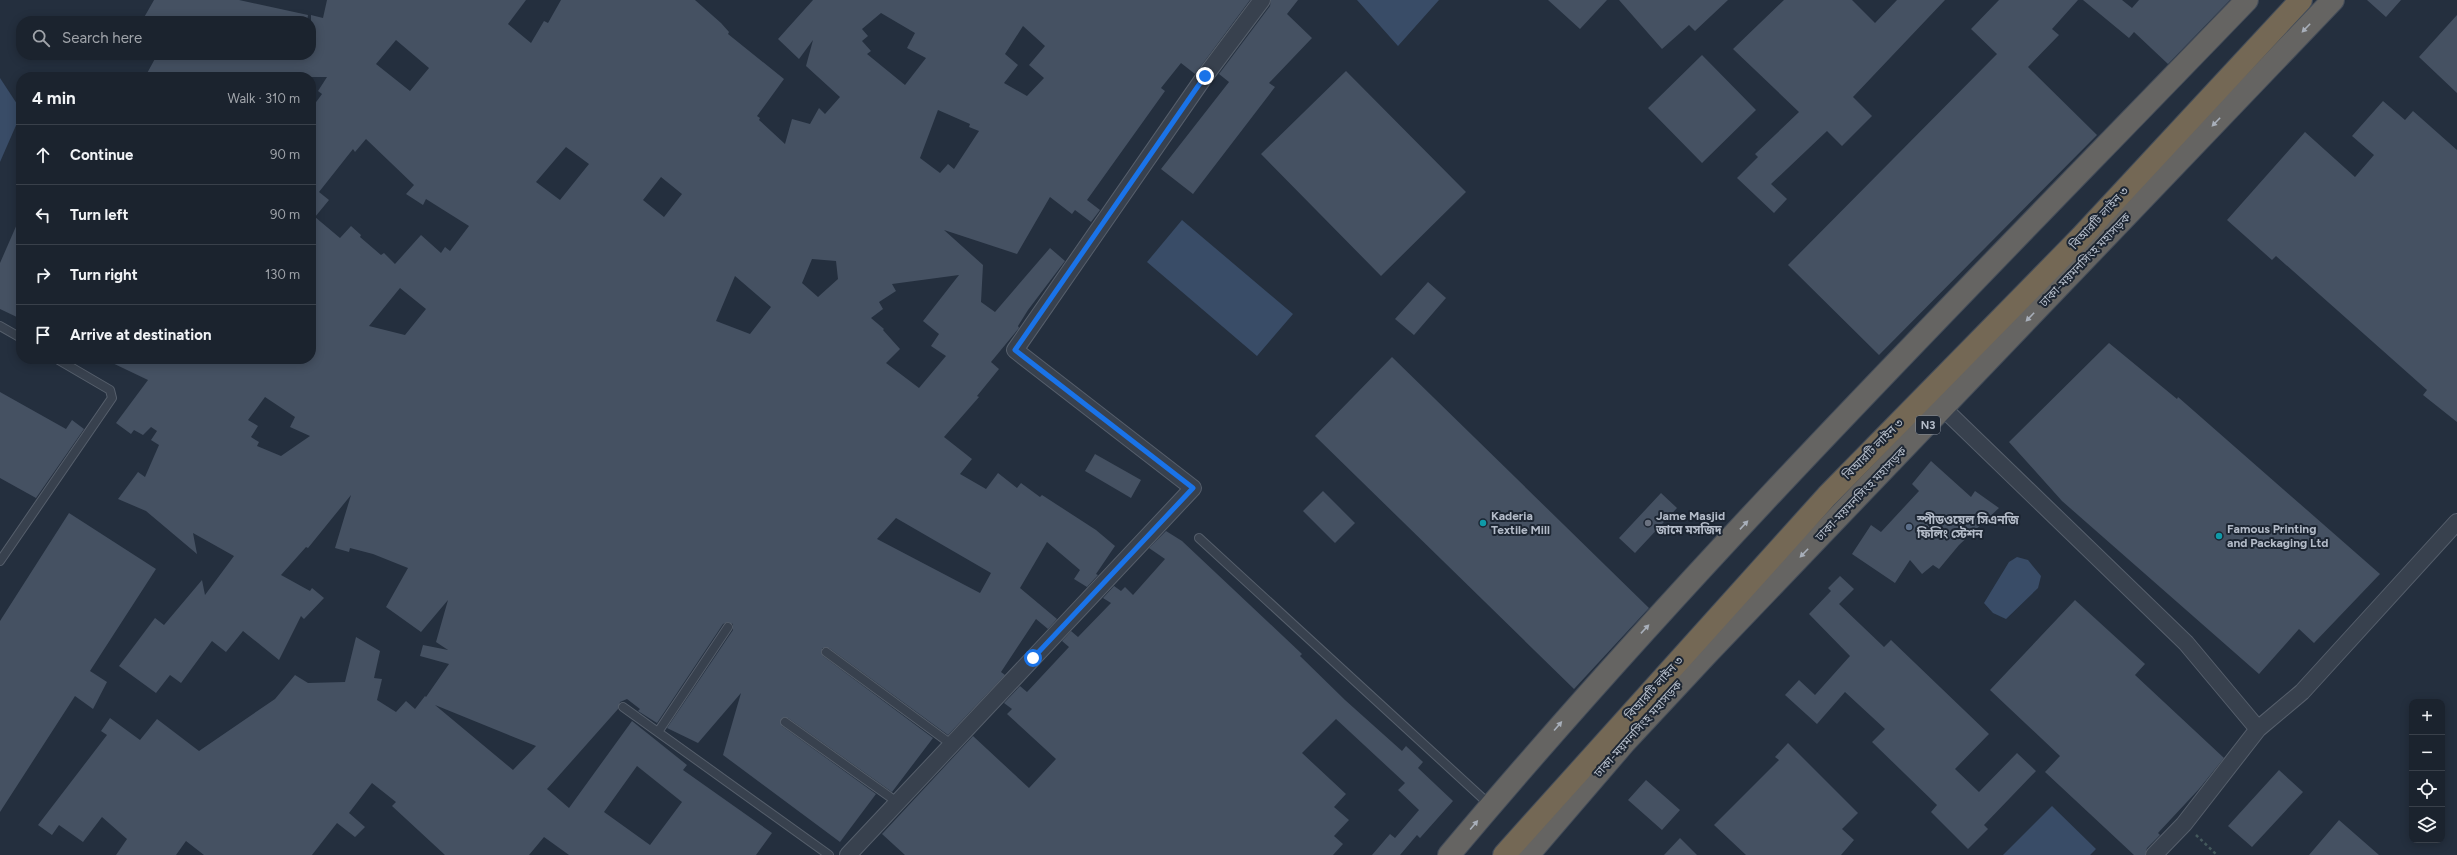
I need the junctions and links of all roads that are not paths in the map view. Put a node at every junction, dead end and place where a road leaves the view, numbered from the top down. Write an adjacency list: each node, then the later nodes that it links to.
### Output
1 (1262, 0): 18 (street)
2 (2247, 0): 20 (highway, one-way to 2)
3 (2301, 0): 24 (highway, বিআরটি লাইন ৩)
4 (2333, 0): 8 (highway, ঢাকা-ময়মনসিংহ মহাসড়ক / N3, one-way to 8)
5 (0, 326): 6 (lane)
6 (16, 335)
7 (66, 364): 11 (lane)
8 (1943, 408): 16 (street); 25 (highway, ঢাকা-ময়মনসিংহ মহাসড়ক / N3, one-way to 25)
9 (2457, 522): 16 (street)
10 (1199, 538): 20 (lane)
11 (0, 561)
12 (728, 627): 17 (lane)
13 (826, 652): 18 (lane)
14 (623, 707): 17 (lane)
15 (785, 722): 19 (lane)
16 (2258, 729): 26 (street)
17 (658, 732): 21 (lane)
18 (951, 744): 19 (street)
19 (897, 802): 22 (street)
20 (1490, 806): 23 (highway, one-way to 20)
21 (829, 855)
22 (848, 855)
23 (1449, 855)
24 (1504, 855)
25 (1528, 855)
26 (2154, 855)

